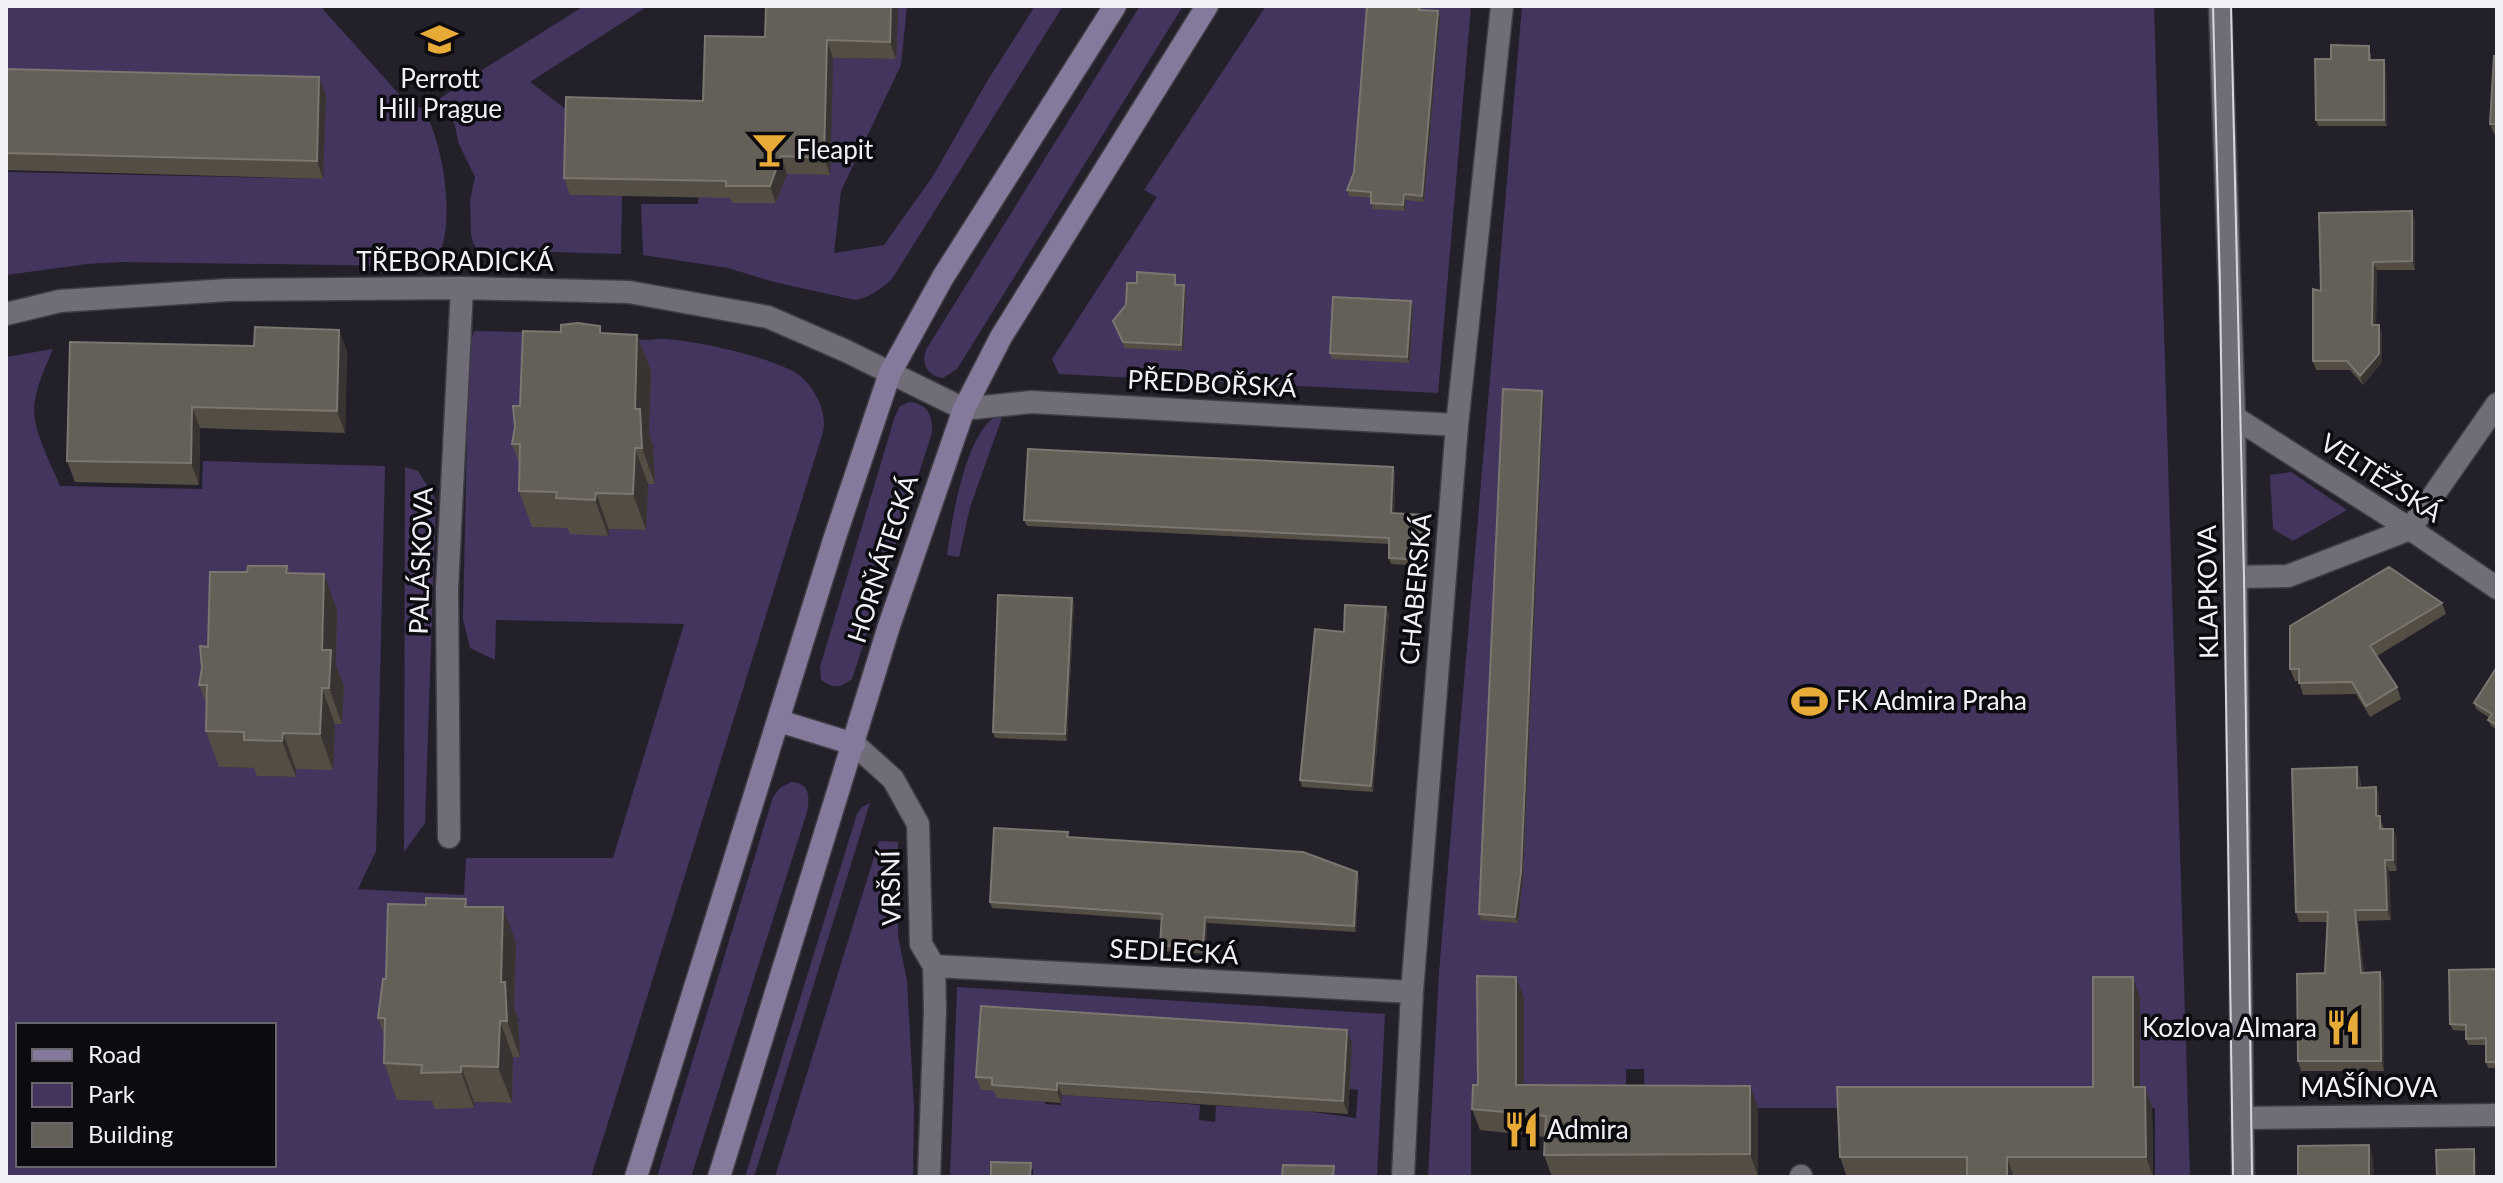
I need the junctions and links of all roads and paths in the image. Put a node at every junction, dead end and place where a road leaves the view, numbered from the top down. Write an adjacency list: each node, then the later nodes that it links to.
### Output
1 (1115, 6): 7 (main road, HORŇÁTECKÁ)
2 (1207, 6): 9 (main road, HORŇÁTECKÁ)
3 (1502, 6): 11 (street, CHABERSKÁ)
4 (2220, 6): 10 (street, KLAPKOVA)
5 (462, 288): 6 (street, TŘEBORADICKÁ); 7 (street, TŘEBORADICKÁ); 17 (street, PALÁSKOVA)
6 (6, 314)
7 (890, 373): 9 (street, TŘEBORADICKÁ); 15 (main road, HORŇÁTECKÁ)
8 (2497, 404): 12 (street)
9 (964, 409): 11 (street, PŘEDBOŘSKÁ); 16 (main road, HORŇÁTECKÁ)
10 (2234, 417): 12 (street, VELTĚŽSKÁ); 13 (street, KLAPKOVA)
11 (1457, 425): 19 (street, CHABERSKÁ)
12 (2410, 529): 13 (street); 14 (street, VELTĚŽSKÁ)
13 (2236, 577): 21 (street, KLAPKOVA)
14 (2497, 588)
15 (779, 721): 16 (main road, VRŠNÍ); 22 (main road, HORŇÁTECKÁ)
16 (854, 744): 18 (street, VRŠNÍ); 23 (main road, HORŇÁTECKÁ)
17 (449, 837)
18 (934, 966): 19 (street, SEDLECKÁ); 24 (street, VRŠNÍ)
19 (1412, 992): 25 (street, CHABERSKÁ)
20 (2497, 1115): 21 (street, MAŠÍNOVA)
21 (2242, 1118): 26 (street, KLAPKOVA)
22 (636, 1177)
23 (719, 1177)
24 (929, 1177)
25 (1403, 1177)
26 (2243, 1177)

